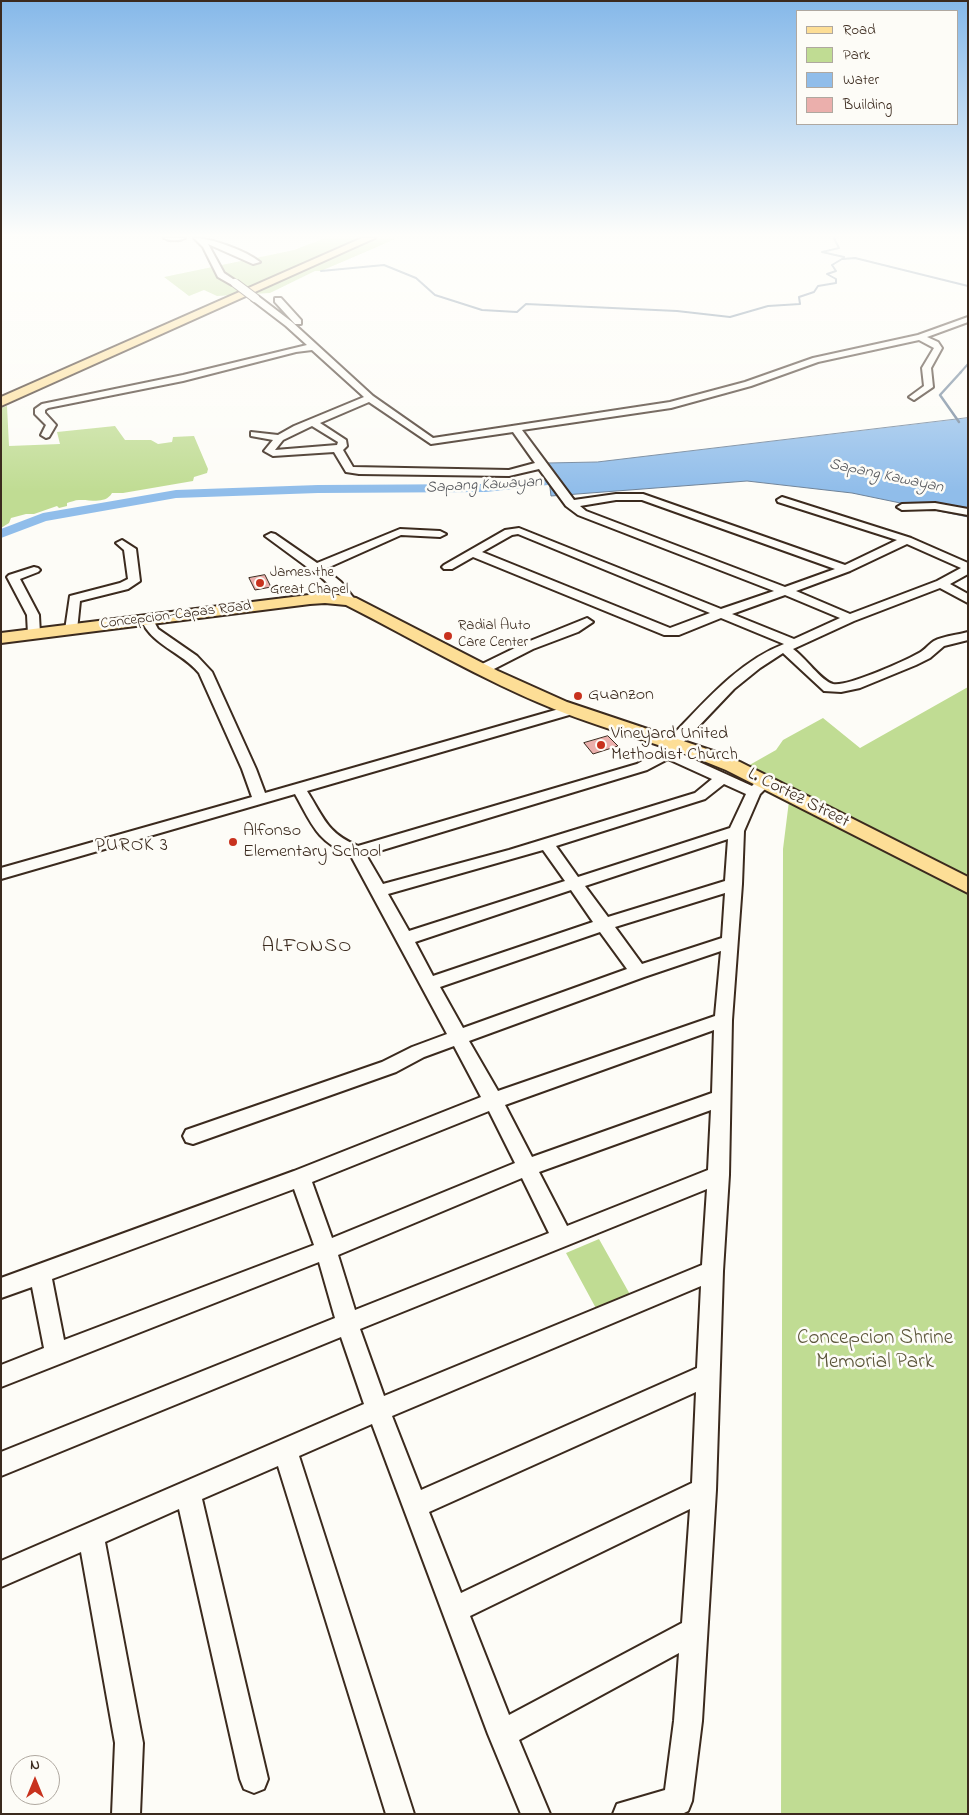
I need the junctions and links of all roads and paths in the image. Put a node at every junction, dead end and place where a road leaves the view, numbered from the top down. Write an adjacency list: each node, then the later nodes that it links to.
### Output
1 (167, 323): 9 (highway)
2 (179, 323): 12 (highway)
3 (286, 323): 6 (street, bridge)
4 (298, 323): 6 (street)
5 (958, 323): 7 (street)
6 (304, 337): 8 (street)
7 (920, 337): 10 (street); 14 (street)
8 (313, 347): 11 (street); 15 (street)
9 (1, 396)
10 (914, 397)
11 (370, 398): 13 (street); 14 (street)
12 (1, 402)
13 (314, 422): 17 (street); 18 (street)
14 (516, 429): 19 (street)
15 (46, 434)
16 (254, 434): 17 (street)
17 (280, 438): 18 (street)
18 (337, 449): 19 (street)
19 (542, 467): 21 (street)
20 (782, 500): 26 (street)
21 (567, 501): 32 (street); 35 (street)
22 (902, 507): 23 (street)
23 (968, 512)
24 (440, 534): 30 (street)
25 (271, 536): 30 (street)
26 (907, 540): 31 (street); 32 (street)
27 (122, 543): 42 (street)
28 (473, 553): 29 (street); 38 (street); 38 (street)
29 (448, 567)
30 (316, 568): 37 (street)
31 (968, 568): 34 (street)
32 (846, 569): 35 (street)
33 (34, 570): 43 (street)
34 (941, 584): 36 (street); 39 (street)
35 (786, 591): 38 (street); 39 (street)
36 (968, 599)
37 (350, 601): 40 (main road, Concepcion-Capas Road); 47 (main road, L. Cortez Street)
38 (722, 613): 46 (street)
39 (850, 618): 46 (street)
40 (147, 619): 42 (main road, Concepcion-Capas Road); 53 (street)
41 (587, 622): 47 (street)
42 (71, 630): 43 (main road, Concepcion-Capas Road)
43 (34, 634): 45 (main road, Concepcion-Capas Road)
44 (968, 636): 46 (street)
45 (1, 638)
46 (789, 646): 49 (street)
47 (483, 669): 48 (main road, L. Cortez Street)
48 (571, 710): 49 (main road, L. Cortez Street); 52 (street)
49 (670, 748): 50 (street); 51 (main road, L. Cortez Street); 56 (street)
50 (723, 778): 51 (street); 55 (street)
51 (760, 787): 54 (street); 60 (main road, L. Cortez Street)
52 (299, 789): 53 (street); 56 (street)
53 (260, 800): 57 (street)
54 (736, 831): 58 (street); 59 (street)
55 (546, 843): 58 (street); 61 (street)
56 (357, 852): 61 (street)
57 (1, 874)
58 (574, 882): 62 (street); 63 (street)
59 (734, 884): 62 (street); 64 (street)
60 (968, 886)
61 (379, 891): 63 (street)
62 (605, 924): 65 (street); 66 (street)
63 (404, 939): 66 (street)
64 (730, 942): 65 (street); 67 (street)
65 (638, 972): 68 (street)
66 (429, 984): 68 (street)
67 (723, 1020): 69 (street); 70 (street)
68 (457, 1038): 70 (street); 71 (street)
69 (721, 1098): 72 (street); 73 (street)
70 (493, 1101): 72 (street); 74 (street)
71 (194, 1136)
72 (525, 1168): 75 (street); 76 (street)
73 (719, 1175): 75 (street); 77 (street)
74 (300, 1178): 76 (street); 78 (street)
75 (562, 1237): 80 (street)
76 (326, 1250): 80 (street); 81 (street)
77 (712, 1271): 82 (street); 84 (street)
78 (40, 1274): 79 (street); 81 (street)
79 (1, 1288)
80 (348, 1325): 84 (street); 86 (street)
81 (56, 1354): 83 (street)
82 (707, 1375): 87 (street); 89 (street)
83 (1, 1376)
84 (378, 1410): 85 (street); 89 (street)
85 (284, 1450): 88 (street); 97 (street)
86 (1, 1464)
87 (704, 1490): 92 (street); 93 (street)
88 (188, 1493): 90 (street); 95 (street)
89 (414, 1506): 92 (street)
90 (91, 1535): 91 (street); 96 (street)
91 (1, 1574)
92 (454, 1610): 94 (street)
93 (693, 1630): 94 (street); 99 (street)
94 (502, 1734): 98 (street)
95 (254, 1779)
96 (126, 1814)
97 (400, 1814)
98 (536, 1814)
99 (627, 1814)

